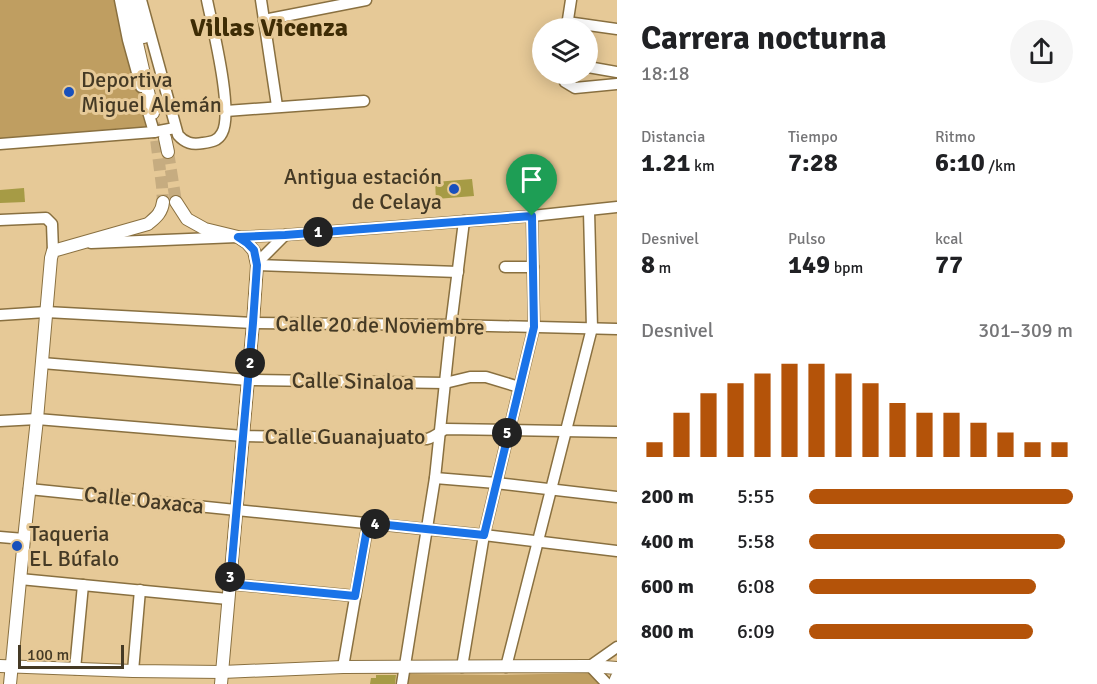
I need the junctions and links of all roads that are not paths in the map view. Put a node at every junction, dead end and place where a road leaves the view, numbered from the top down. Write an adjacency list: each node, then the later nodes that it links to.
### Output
1 (120, 0): 21 (street)
2 (127, 0): 3 (main road)
3 (136, 0)
4 (141, 0): 20 (street)
5 (207, 0): 19 (street)
6 (261, 0): 10 (street)
7 (366, 0): 10 (street)
8 (571, 0): 9 (street)
9 (568, 18)
10 (264, 20): 18 (street)
11 (598, 27): 12 (street)
12 (617, 29)
13 (598, 69): 14 (street)
14 (617, 72)
15 (568, 84): 16 (street)
16 (617, 84)
17 (364, 101): 18 (street)
18 (277, 106): 19 (street)
19 (226, 111): 20 (street)
20 (176, 128): 21 (street)
21 (154, 132): 23 (street)
22 (165, 138): 24 (main road)
23 (0, 144)
24 (168, 152)
25 (163, 202): 34 (main road)
26 (176, 202): 33 (main road)
27 (617, 207): 28 (street)
28 (589, 210): 29 (street); 45 (street)
29 (532, 216): 31 (street); 38 (street)
30 (0, 220): 35 (street)
31 (464, 221): 32 (street); 39 (street)
32 (285, 235): 33 (street); 36 (street)
33 (238, 237): 34 (street); 36 (main road)
34 (78, 244): 35 (main road)
35 (53, 251): 40 (main road)
36 (257, 264): 39 (street); 42 (main road)
37 (506, 267): 38 (street)
38 (533, 267): 44 (street)
39 (458, 272): 43 (street)
40 (46, 312): 41 (street, Calle 20 de Noviembre); 42 (street, Calle 20 de Noviembre); 47 (main road)
41 (0, 315)
42 (253, 323): 43 (street, Calle 20 de Noviembre); 48 (main road)
43 (451, 325): 44 (street, Calle 20 de Noviembre); 49 (street)
44 (534, 327): 45 (street, Calle 20 de Noviembre); 50 (street)
45 (592, 328): 46 (street, Calle 20 de Noviembre); 55 (street)
46 (617, 329)
47 (42, 363): 48 (street, Calle Sinaloa); 51 (main road)
48 (248, 380): 49 (street, Calle Sinaloa); 57 (main road)
49 (446, 383): 50 (street, Calle Sinaloa); 53 (street)
50 (519, 387): 54 (street)
51 (37, 419): 52 (street, Calle Guanajuato); 57 (street, Calle Guanajuato); 60 (main road)
52 (0, 421)
53 (440, 431): 54 (street, Calle Guanajuato); 57 (street, Calle Guanajuato); 58 (street)
54 (508, 431): 55 (street, Calle Guanajuato); 59 (street)
55 (565, 431): 56 (street, Calle Guanajuato); 61 (street)
56 (617, 432)
57 (243, 436): 63 (main road)
58 (435, 478): 59 (street); 65 (street)
59 (496, 483): 61 (street); 66 (street)
60 (29, 489): 63 (street, Calle Oaxaca); 68 (main road)
61 (551, 489): 62 (street); 69 (street)
62 (617, 497)
63 (237, 510): 64 (street, Calle Oaxaca); 72 (main road)
64 (368, 523): 65 (street, Calle Oaxaca); 75 (street)
65 (427, 529): 66 (street, Calle Oaxaca); 79 (street)
66 (484, 535): 69 (street, Calle Oaxaca); 82 (street)
67 (0, 537): 68 (street)
68 (24, 539): 71 (main road)
69 (537, 542): 70 (street, Calle Oaxaca); 83 (street)
70 (617, 551)
71 (20, 579): 73 (street); 78 (main road)
72 (230, 584): 75 (street); 76 (main road)
73 (83, 585): 74 (street); 85 (street)
74 (140, 590): 76 (street); 86 (street)
75 (355, 596): 81 (street)
76 (228, 599): 88 (main road)
77 (617, 647): 80 (street)
78 (6, 666): 85 (main road); 89 (main road)
79 (406, 666): 81 (main road); 82 (main road); 90 (street)
80 (590, 666): 83 (main road); 84 (main road); 91 (street)
81 (343, 667): 88 (main road)
82 (462, 667): 83 (main road)
83 (506, 667)
84 (617, 668)
85 (75, 669): 86 (main road)
86 (134, 671): 88 (main road)
87 (617, 677): 92 (main road)
88 (221, 678)
89 (10, 684)
90 (402, 684)
91 (607, 684)
92 (614, 684)

